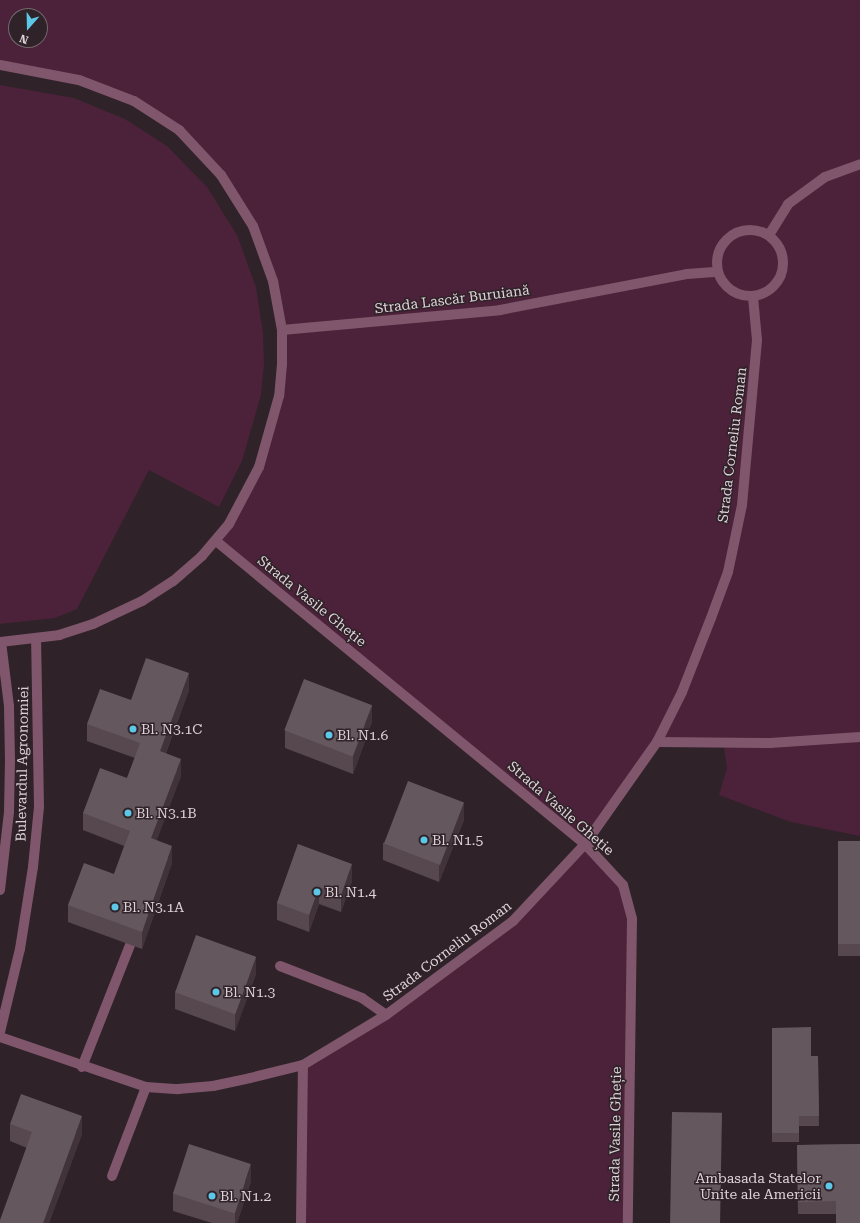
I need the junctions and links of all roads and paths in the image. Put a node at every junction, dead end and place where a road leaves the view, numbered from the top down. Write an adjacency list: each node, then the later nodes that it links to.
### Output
1 (0, 65): 6 (street)
2 (860, 164): 3 (street)
3 (769, 235): 4 (street); 5 (street)
4 (718, 272): 5 (street); 6 (street, Strada Lascăr Buruiană)
5 (753, 297): 11 (street, Strada Corneliu Roman)
6 (282, 330): 7 (street)
7 (216, 541): 8 (street); 12 (street, Strada Vasile Gheție)
8 (36, 638): 9 (street); 17 (street, Bulevardul Agronomiei)
9 (0, 642): 13 (street, Bulevardul Agronomiei)
10 (860, 737): 11 (street)
11 (657, 742): 12 (street, Strada Corneliu Roman)
12 (585, 844): 16 (street, Strada Corneliu Roman); 24 (street, Strada Vasile Gheție)
13 (0, 890)
14 (130, 945): 20 (street)
15 (280, 966): 16 (street)
16 (386, 1015): 19 (street, Strada Corneliu Roman)
17 (0, 1032)
18 (0, 1037): 20 (street, Strada Corneliu Roman)
19 (303, 1065): 21 (street, Strada Corneliu Roman); 23 (street)
20 (82, 1067): 21 (street, Strada Corneliu Roman)
21 (146, 1087): 22 (street)
22 (112, 1176)
23 (301, 1223)
24 (628, 1223)

